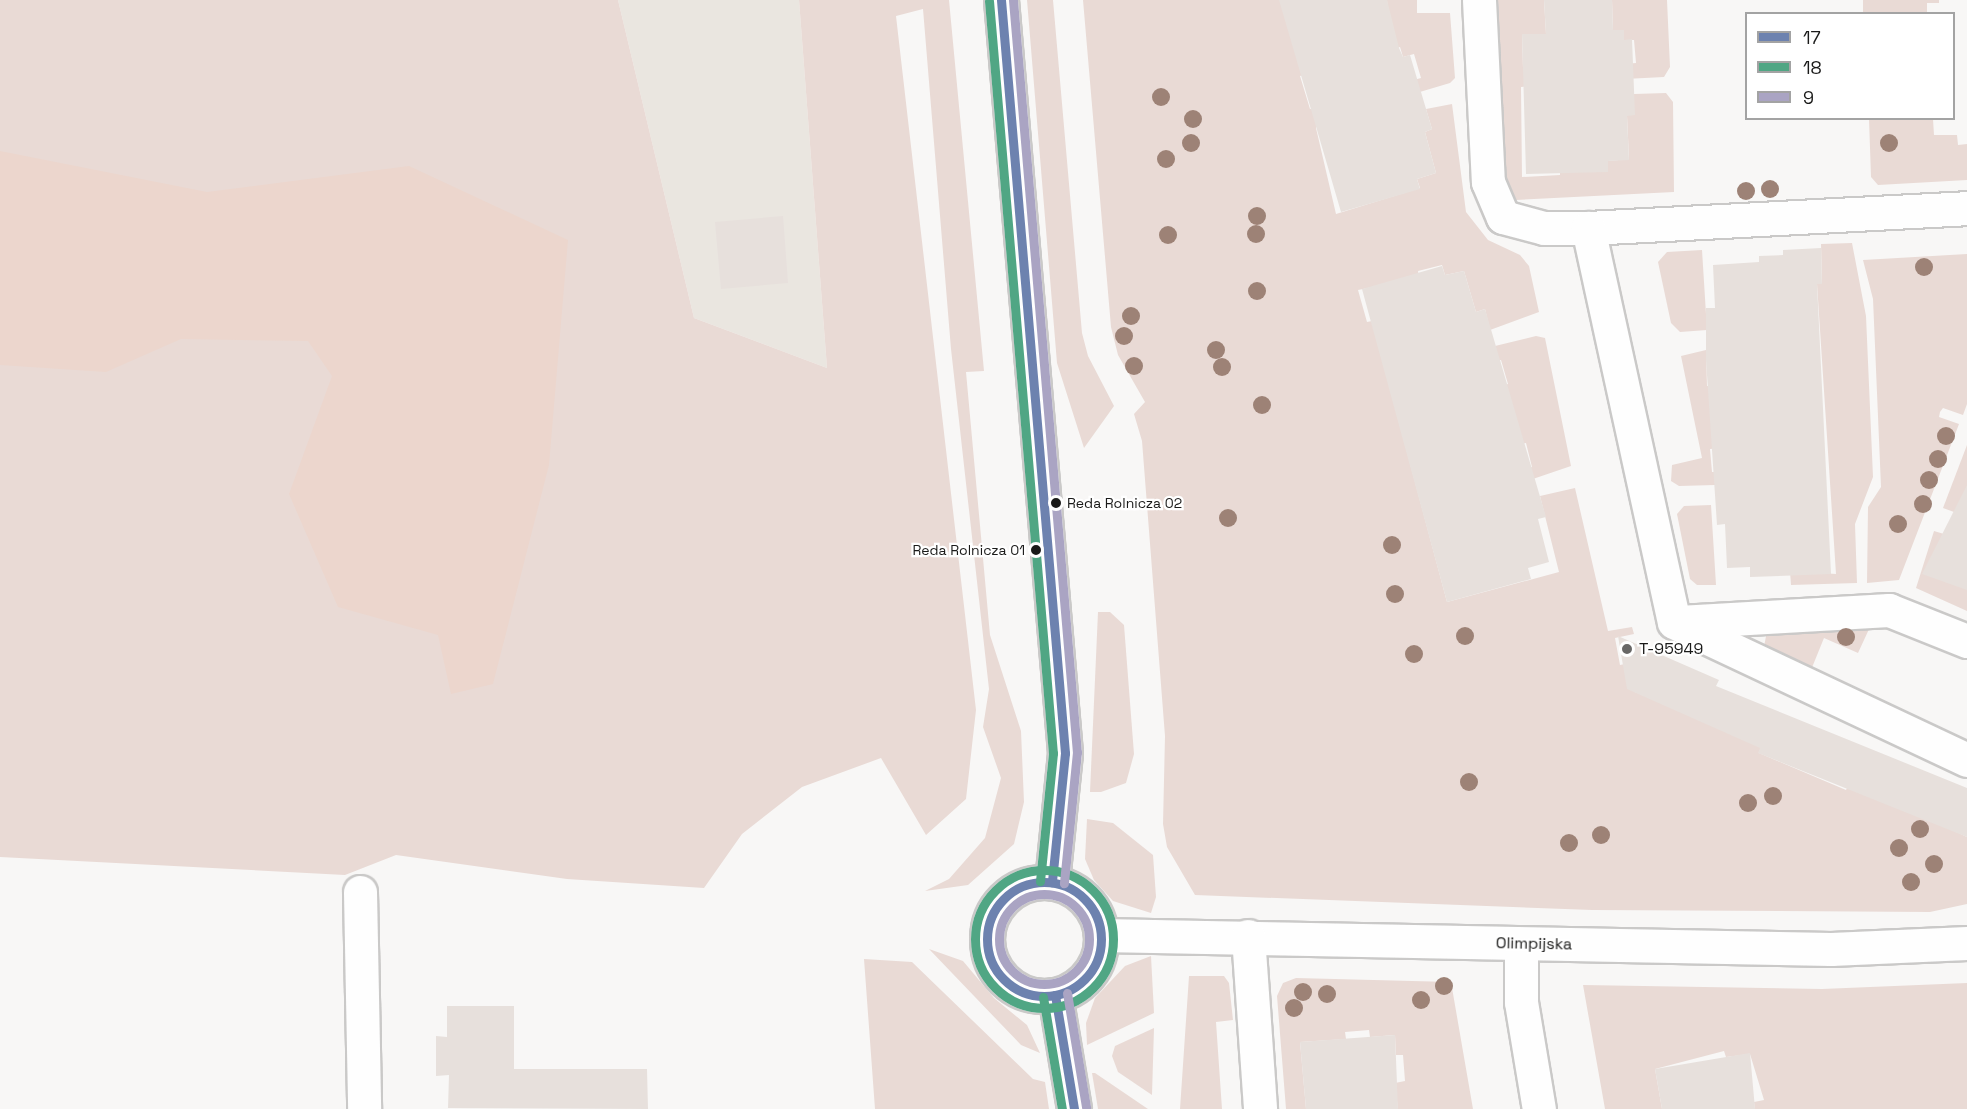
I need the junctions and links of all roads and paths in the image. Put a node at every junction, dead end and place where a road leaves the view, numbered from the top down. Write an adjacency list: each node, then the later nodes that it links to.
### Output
1 (1002, 0): 8 (main road)
2 (1479, 0): 4 (main road)
3 (1967, 208): 4 (main road)
4 (1588, 228): 5 (main road)
5 (1674, 622): 6 (main road); 7 (main road)
6 (1967, 641)
7 (1967, 760)
8 (1052, 882): 10 (main road); 14 (main road)
9 (360, 892): 15 (main road)
10 (1101, 935): 11 (main road, Olimpijska); 14 (main road)
11 (1248, 936): 13 (main road, Olimpijska); 17 (main road)
12 (1967, 943): 13 (main road, Olimpijska)
13 (1521, 944): 18 (main road)
14 (1054, 995): 16 (main road)
15 (364, 1109)
16 (1074, 1109)
17 (1260, 1109)
18 (1539, 1109)

